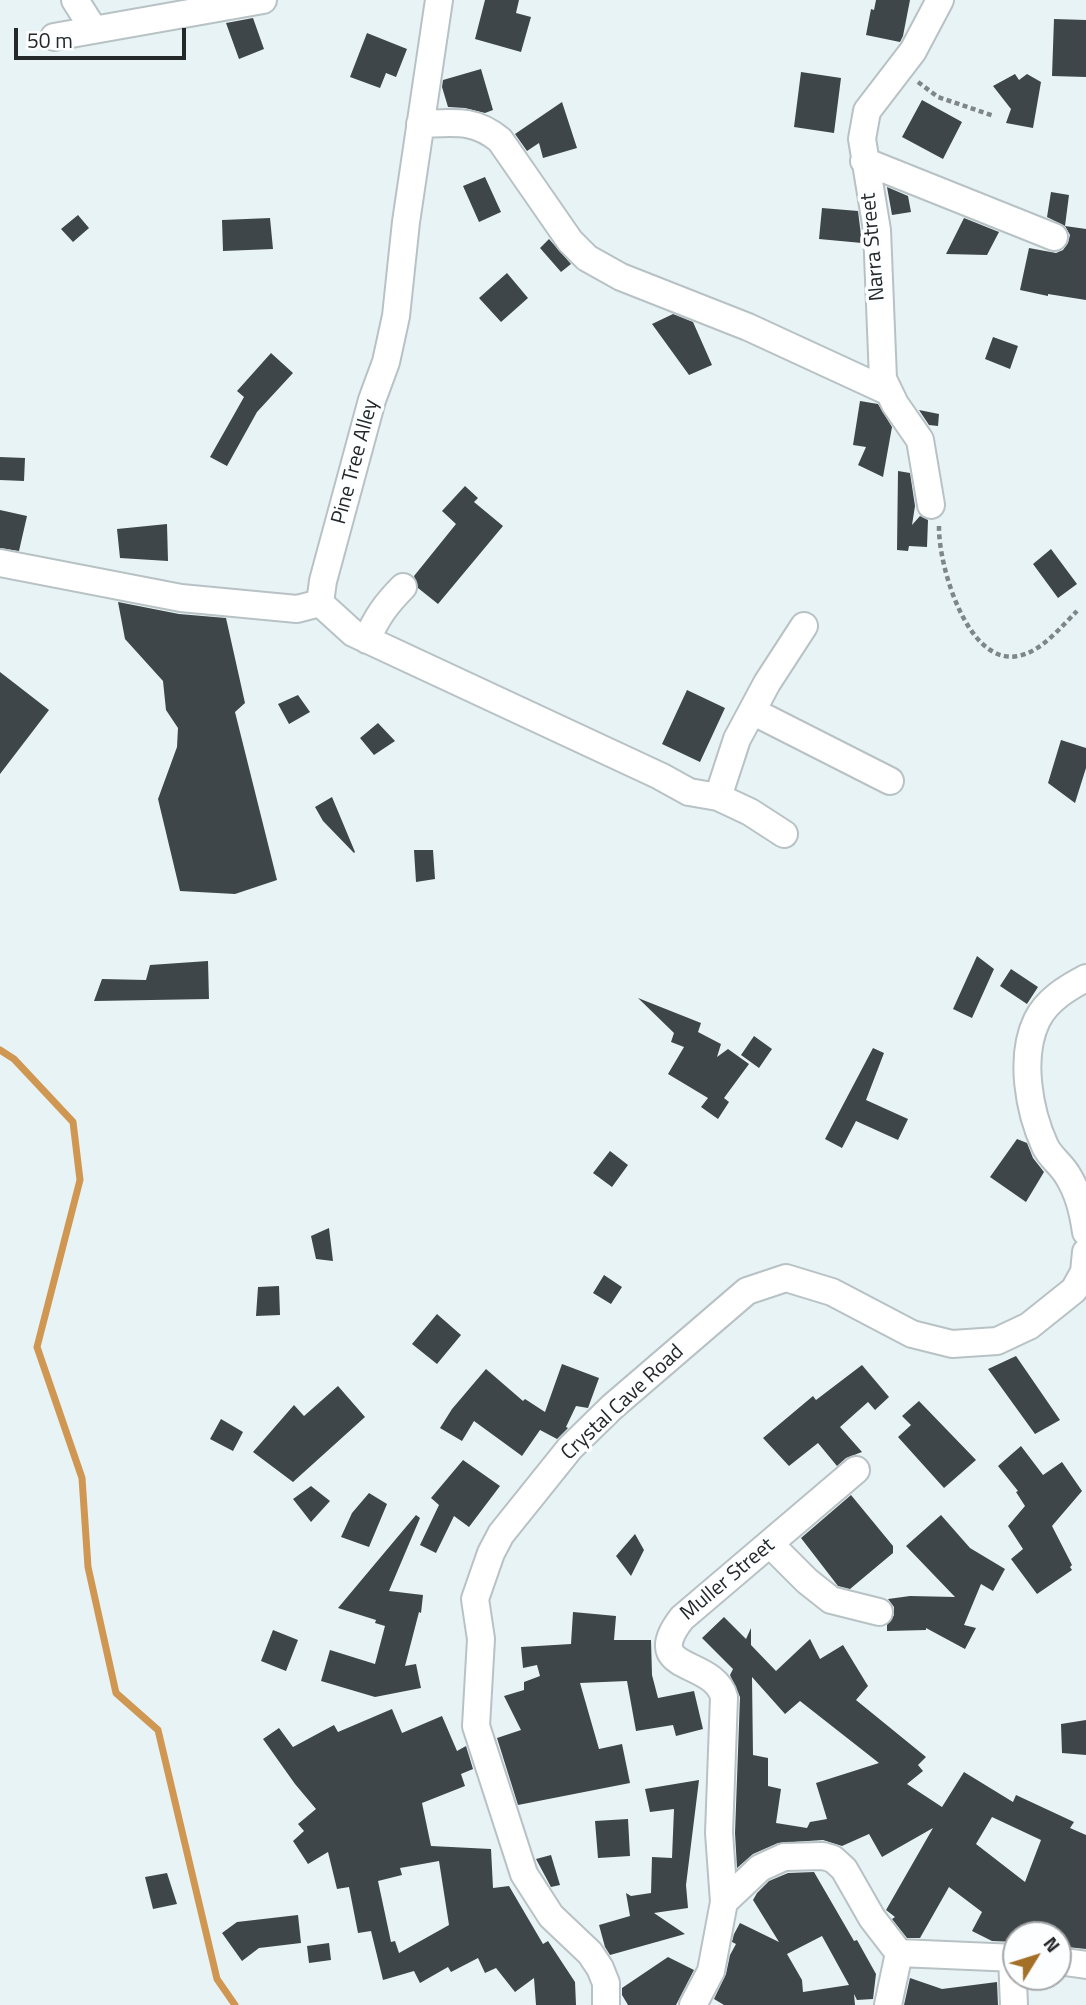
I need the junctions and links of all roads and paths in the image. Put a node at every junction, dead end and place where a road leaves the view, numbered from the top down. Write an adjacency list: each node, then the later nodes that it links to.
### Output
1 (75, 0): 5 (street)
2 (264, 0): 5 (street)
3 (439, 0): 9 (street, Pine Tree Alley)
4 (940, 0): 7 (street, Narra Street)
5 (94, 30): 6 (street)
6 (54, 37)
7 (913, 51): 8 (path); 10 (street, Narra Street)
8 (994, 116)
9 (421, 124): 12 (street); 16 (street, Pine Tree Alley)
10 (864, 161): 11 (street); 12 (street, Narra Street)
11 (1054, 237)
12 (888, 392): 13 (street, Narra Street)
13 (931, 505): 17 (path)
14 (0, 563): 16 (street)
15 (403, 587): 19 (street)
16 (320, 603): 19 (street)
17 (1077, 611)
18 (804, 626): 20 (street)
19 (367, 640): 22 (street)
20 (752, 711): 21 (street); 22 (street)
21 (890, 781)
22 (718, 797): 23 (street)
23 (784, 834)
24 (1086, 978): 25 (street)
25 (1086, 1232)
26 (1086, 1252): 33 (street, Crystal Cave Road)
27 (856, 1470): 28 (street, Muller Street)
28 (770, 1544): 29 (street); 30 (street, Muller Street)
29 (879, 1612)
30 (724, 1902): 31 (street); 34 (street)
31 (899, 1953): 32 (street); 35 (street)
32 (1002, 1957)
33 (606, 2005)
34 (693, 2005)
35 (888, 2005)

